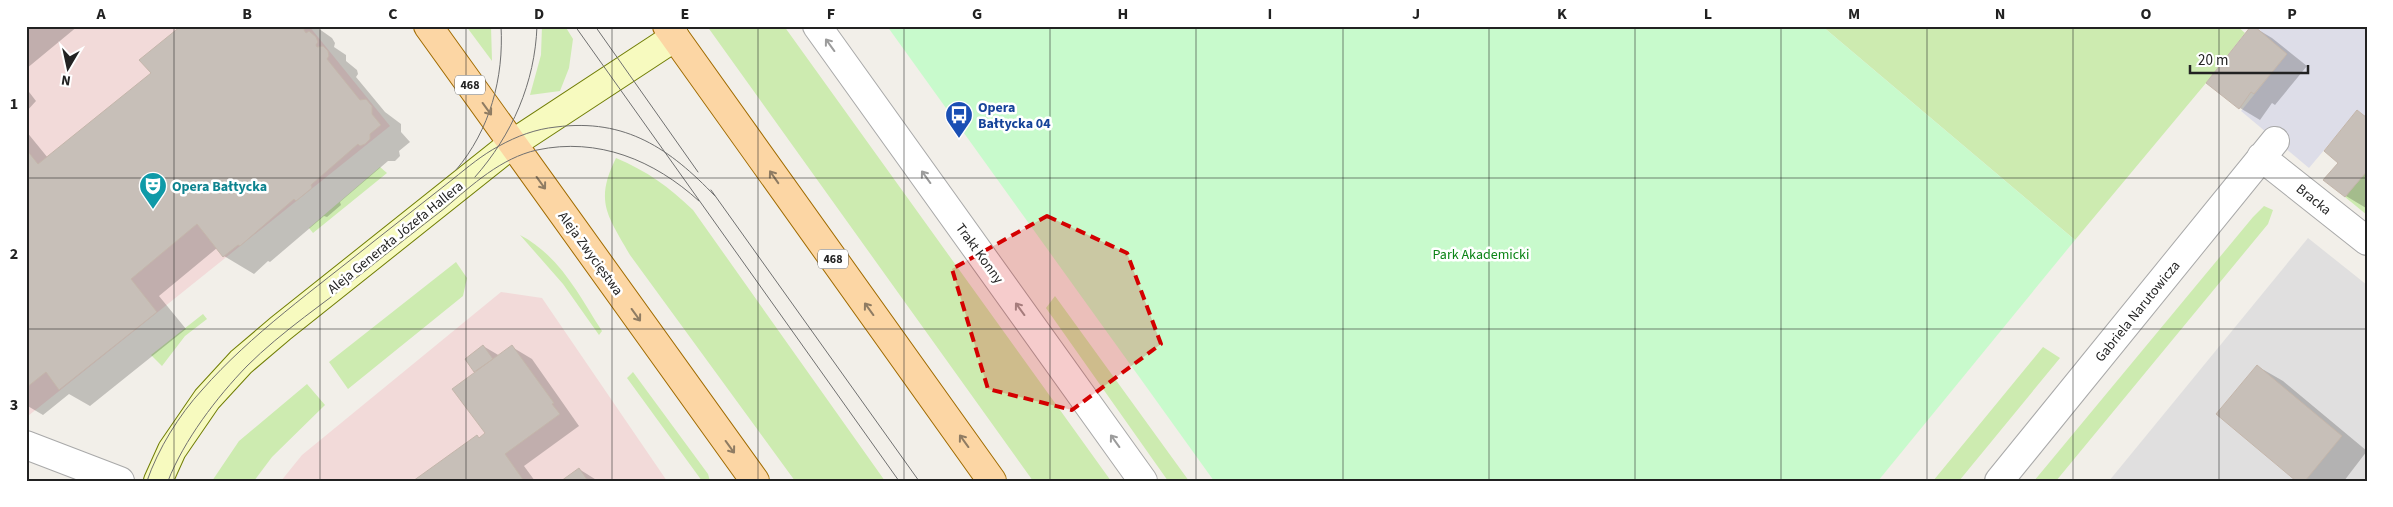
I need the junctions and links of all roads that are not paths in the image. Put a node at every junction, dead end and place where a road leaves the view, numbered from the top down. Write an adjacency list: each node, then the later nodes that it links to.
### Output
1 (428, 26): 4 (main road, Aleja Zwycięstwa / 468, one-way to 4)
2 (817, 26): 12 (street, Trakt Konny, one-way to 2)
3 (671, 32): 4 (main road, Aleja Generała Józefa Hallera); 11 (main road, 468, one-way to 3)
4 (512, 144): 9 (main road, Aleja Generała Józefa Hallera); 10 (main road, Aleja Zwycięstwa / 468, one-way to 10)
5 (2268, 149): 6 (street, Bracka); 13 (street, Gabriela Narutowicza)
6 (2367, 241)
7 (26, 445): 8 (street)
8 (120, 481)
9 (158, 481)
10 (755, 481)
11 (992, 481)
12 (1143, 481)
13 (1999, 481)

